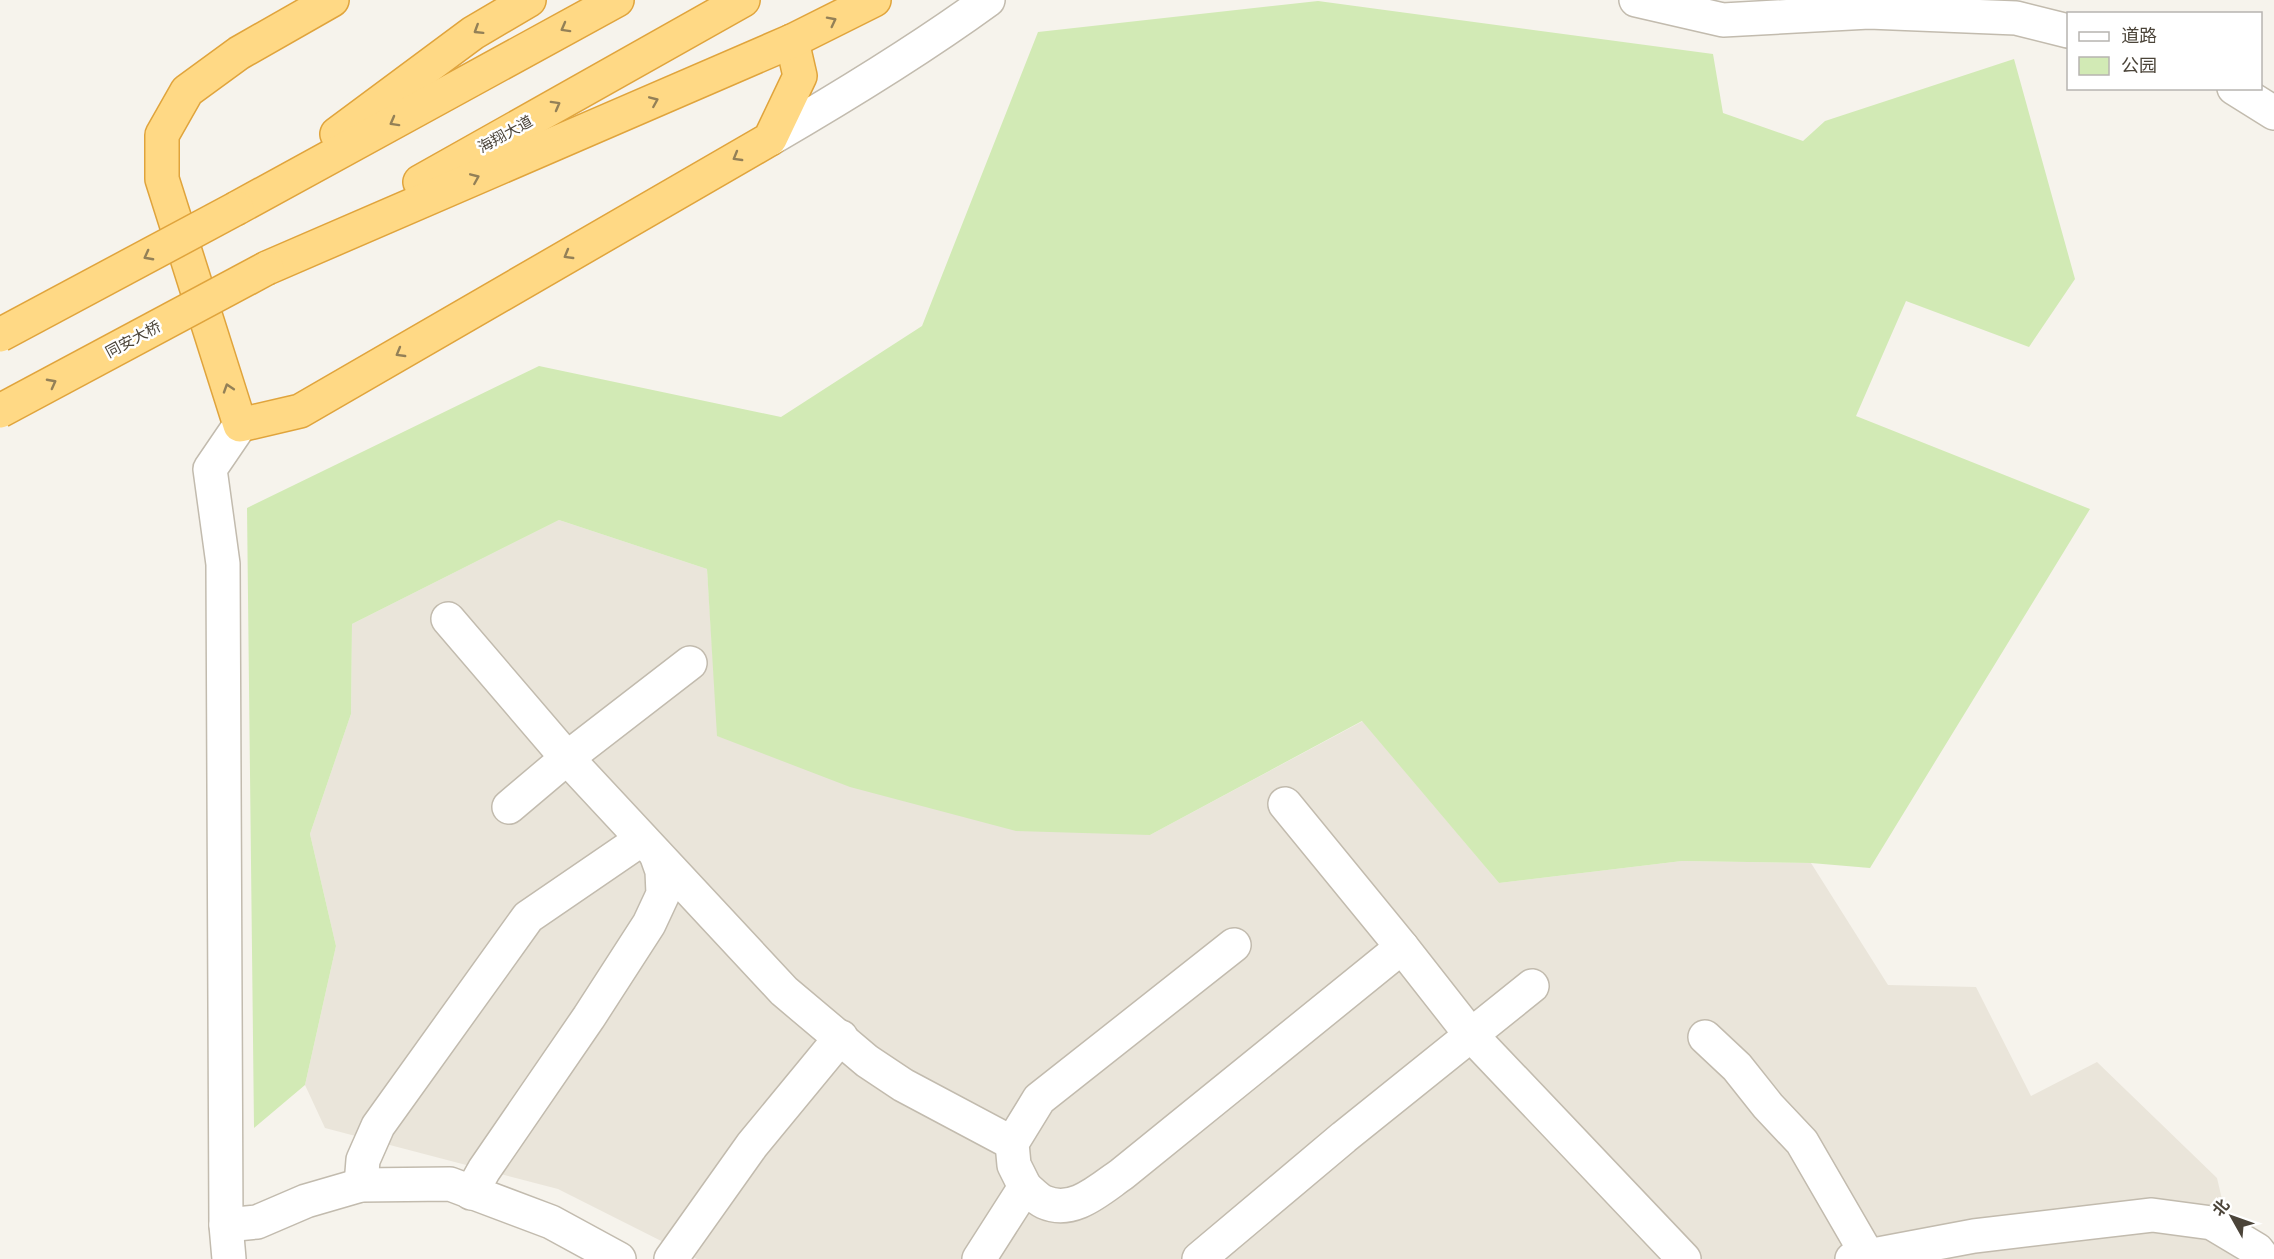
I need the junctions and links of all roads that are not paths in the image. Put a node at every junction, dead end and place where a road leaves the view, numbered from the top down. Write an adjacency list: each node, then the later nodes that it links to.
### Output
1 (332, 0): 17 (highway, one-way to 1)
2 (529, 0): 13 (highway, one-way to 13)
3 (617, 0): 13 (highway, one-way to 13)
4 (743, 0): 14 (highway, 海翔大道, one-way to 4)
5 (874, 0): 9 (highway, one-way to 5)
6 (988, 0): 12 (street)
7 (1636, 0): 8 (street)
8 (2067, 31)
9 (792, 41): 12 (highway); 14 (highway, one-way to 9)
10 (2237, 90): 11 (street)
11 (2274, 113)
12 (770, 139): 17 (highway, one-way to 17)
13 (237, 208): 15 (highway, one-way to 15, bridge)
14 (267, 268): 16 (highway, 同安大桥, one-way to 14, bridge)
15 (0, 335)
16 (0, 411)
17 (240, 425): 36 (street)
18 (448, 619): 20 (street)
19 (690, 663): 20 (street)
20 (567, 758): 22 (street); 23 (street)
21 (1285, 804): 27 (street)
22 (509, 807)
23 (649, 847): 24 (street); 25 (street); 33 (street)
24 (703, 905): 25 (street); 30 (street)
25 (649, 924): 35 (street)
26 (1234, 945): 32 (street)
27 (1402, 947): 29 (street); 34 (street)
28 (1532, 986): 29 (street)
29 (1471, 1035): 42 (street); 43 (street)
30 (841, 1037): 32 (street); 40 (street)
31 (1705, 1037): 37 (street)
32 (1012, 1143): 34 (street)
33 (361, 1185): 35 (street); 36 (street)
34 (1025, 1187): 41 (street)
35 (471, 1192): 39 (street)
36 (226, 1225): 38 (street)
37 (1860, 1257): 44 (street)
38 (230, 1259)
39 (619, 1259)
40 (671, 1259)
41 (980, 1259)
42 (1199, 1259)
43 (1684, 1259)
44 (2264, 1259)

